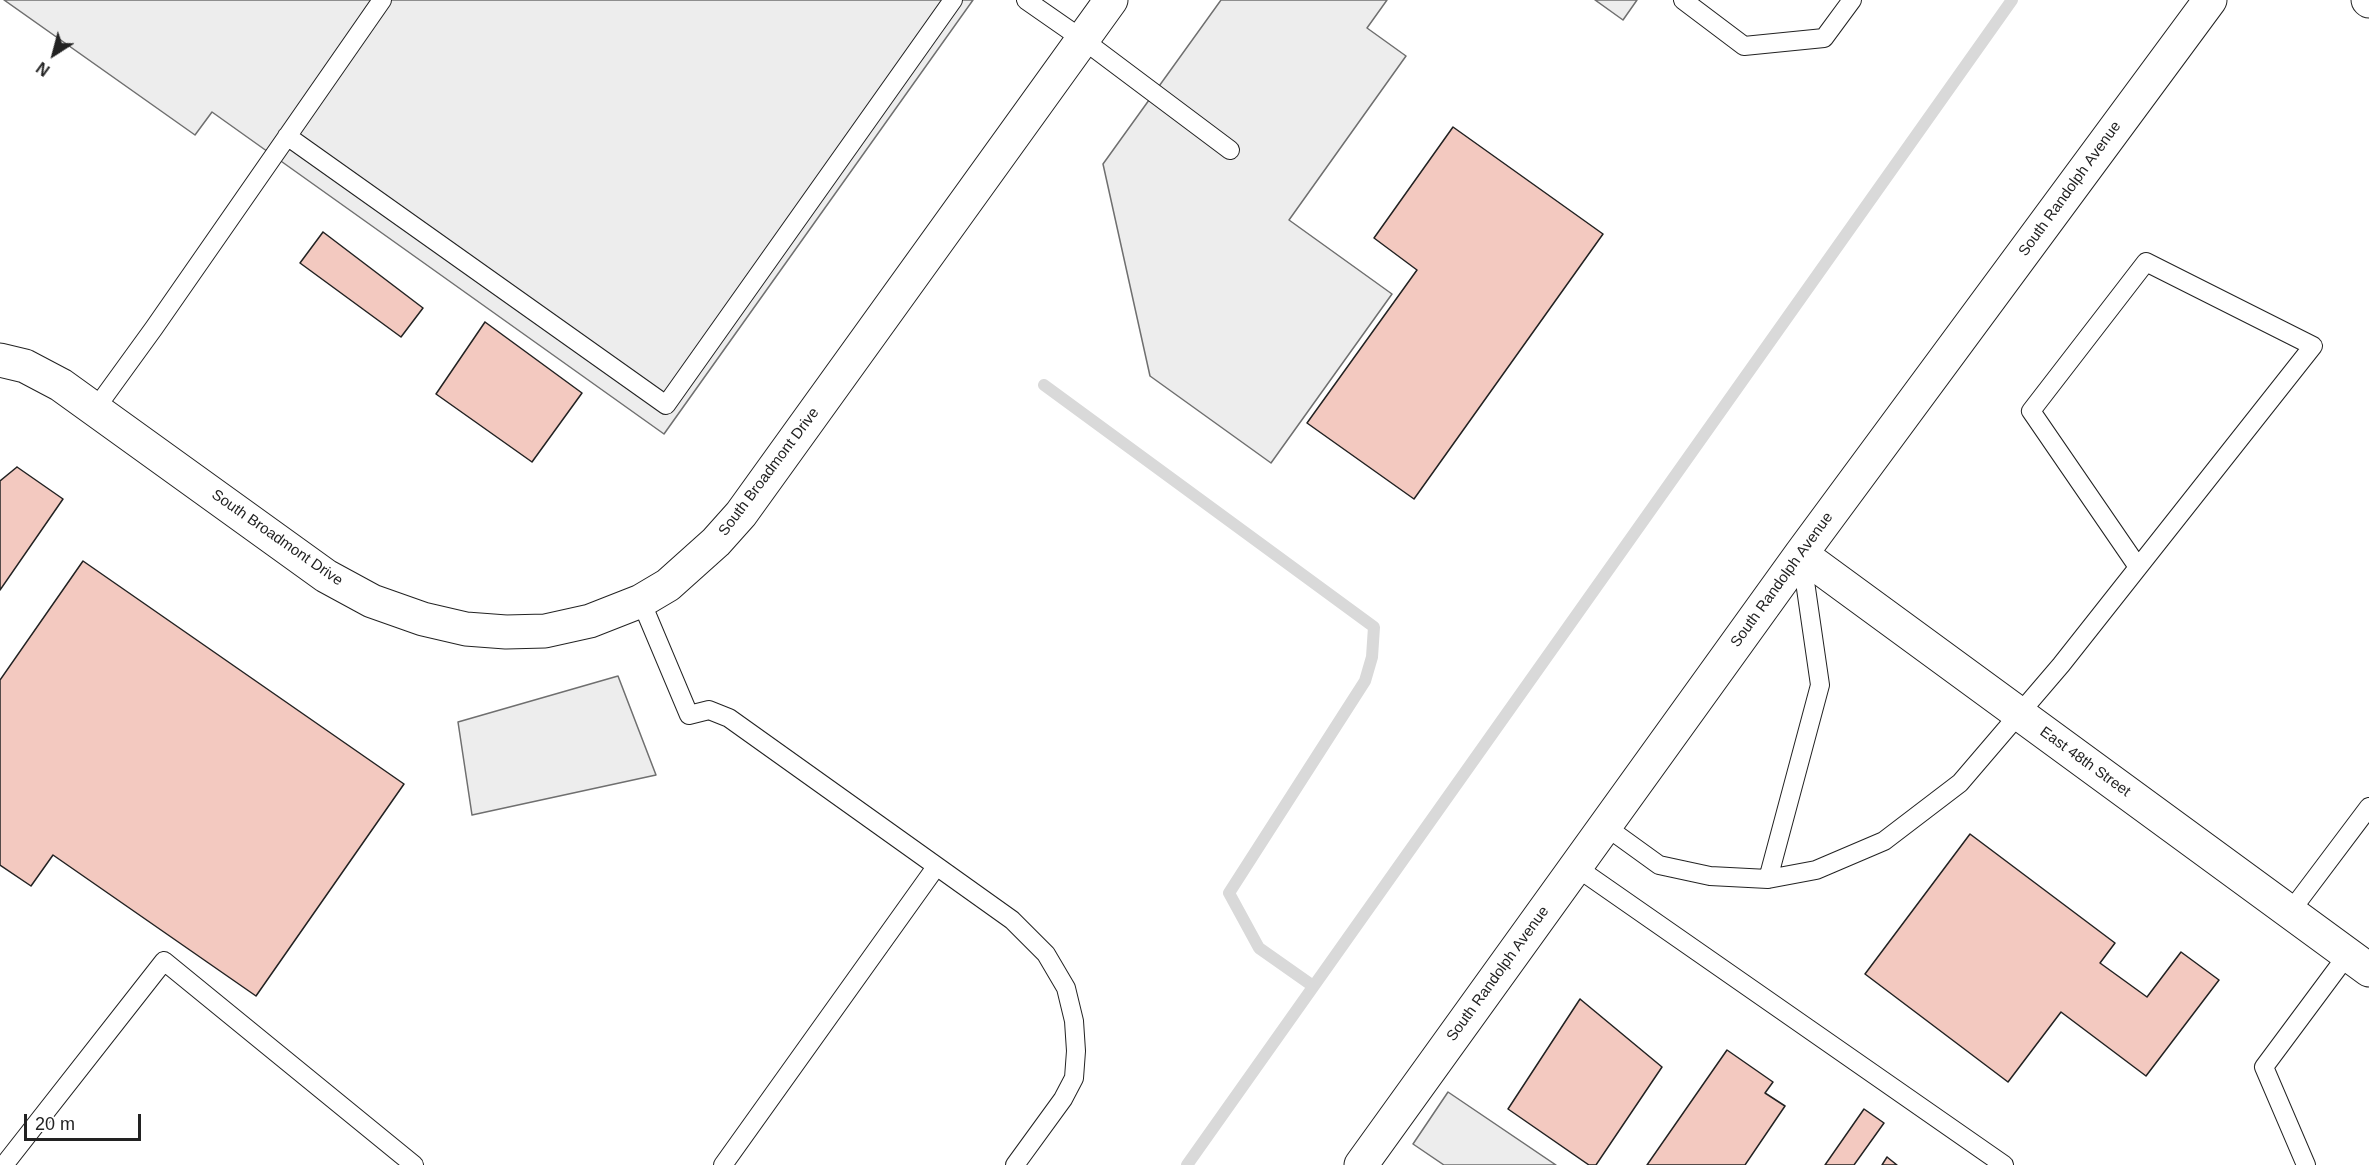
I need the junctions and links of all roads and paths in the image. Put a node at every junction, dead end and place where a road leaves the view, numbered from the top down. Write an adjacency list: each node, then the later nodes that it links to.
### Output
1 (382, 0): 9 (lane)
2 (953, 0): 9 (lane)
3 (1026, 0): 8 (lane)
4 (1111, 0): 8 (street, South Broadmont Drive)
5 (1683, 0): 6 (lane)
6 (1852, 0)
7 (2210, 0): 13 (street, South Randolph Avenue)
8 (1082, 39): 10 (lane); 15 (street, South Broadmont Drive)
9 (287, 136): 12 (lane)
10 (1230, 150)
11 (0, 360): 12 (street, South Broadmont Drive)
12 (96, 408): 15 (street, South Broadmont Drive)
13 (1801, 554): 16 (street, East 48th Street); 18 (street, South Randolph Avenue); 21 (lane)
14 (2138, 567): 14 (lane); 16 (lane)
15 (641, 601): 19 (lane)
16 (2018, 713): 21 (lane); 22 (street, East 48th Street)
17 (2369, 807): 22 (lane)
18 (1605, 826): 20 (street, South Randolph Avenue); 21 (lane)
19 (936, 867): 27 (lane); 28 (lane)
20 (1576, 867): 24 (street, South Randolph Avenue); 29 (lane)
21 (1768, 879)
22 (2290, 912): 23 (street, East 48th Street)
23 (2358, 962): 30 (lane)
24 (1373, 1161)
25 (4, 1165): 26 (lane)
26 (414, 1165)
27 (723, 1165)
28 (1016, 1165)
29 (2004, 1165)
30 (2306, 1165)

